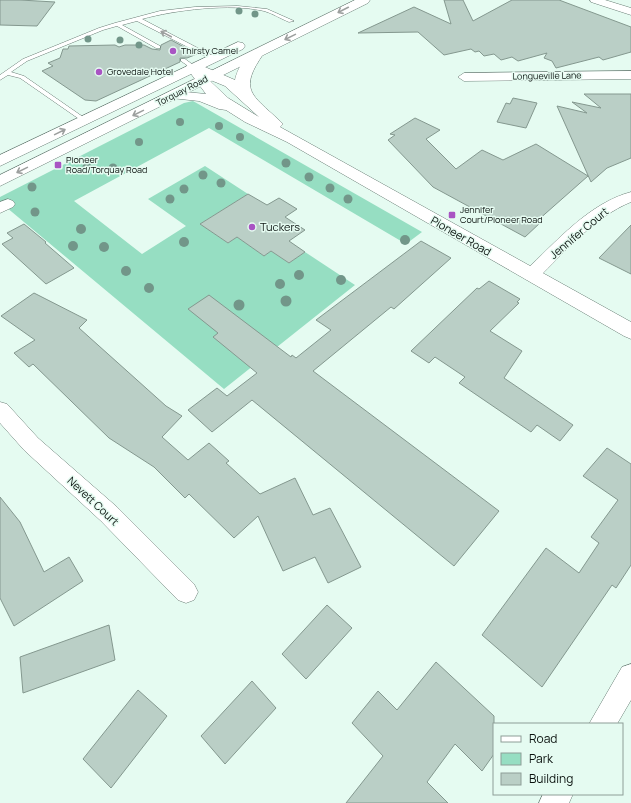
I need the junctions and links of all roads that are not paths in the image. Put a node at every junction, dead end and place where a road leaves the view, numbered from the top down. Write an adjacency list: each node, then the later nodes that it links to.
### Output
1 (364, 0): 11 (main road, Torquay Road, one-way to 11)
2 (595, 0): 3 (street)
3 (631, 12)
4 (304, 15): 6 (main road)
5 (137, 19): 6 (lane); 7 (lane); 12 (lane, one-way to 5)
6 (292, 21): 8 (main road)
7 (116, 24): 10 (lane); 14 (lane)
8 (277, 28)
9 (249, 41): 12 (main road, Torquay Road)
10 (158, 47)
11 (257, 53): 12 (main road); 18 (main road, Torquay Road); 20 (main road)
12 (213, 58): 13 (main road, Torquay Road)
13 (188, 64): 18 (main road, Pioneer Road); 22 (main road, Torquay Road)
14 (7, 73): 17 (lane); 22 (lane)
15 (631, 75): 16 (street, Longueville Lane)
16 (464, 77)
17 (0, 78)
18 (207, 79): 19 (main road, Torquay Road); 20 (main road, Pioneer Road); 21 (main road, Pioneer Road)
19 (176, 95): 21 (main road); 25 (main road, Torquay Road, one-way to 25)
20 (252, 103): 23 (main road, Pioneer Road)
21 (238, 113): 23 (main road, Pioneer Road)
22 (84, 120): 24 (main road, Torquay Road, one-way to 22)
23 (292, 139): 27 (main road, Pioneer Road)
24 (0, 162)
25 (0, 181)
26 (631, 197): 27 (street, Jennifer Court)
27 (531, 275): 28 (main road, Pioneer Road)
28 (631, 331)
29 (0, 410): 30 (street, Nevett Court)
30 (186, 592)
31 (631, 676): 32 (street)
32 (603, 723)

